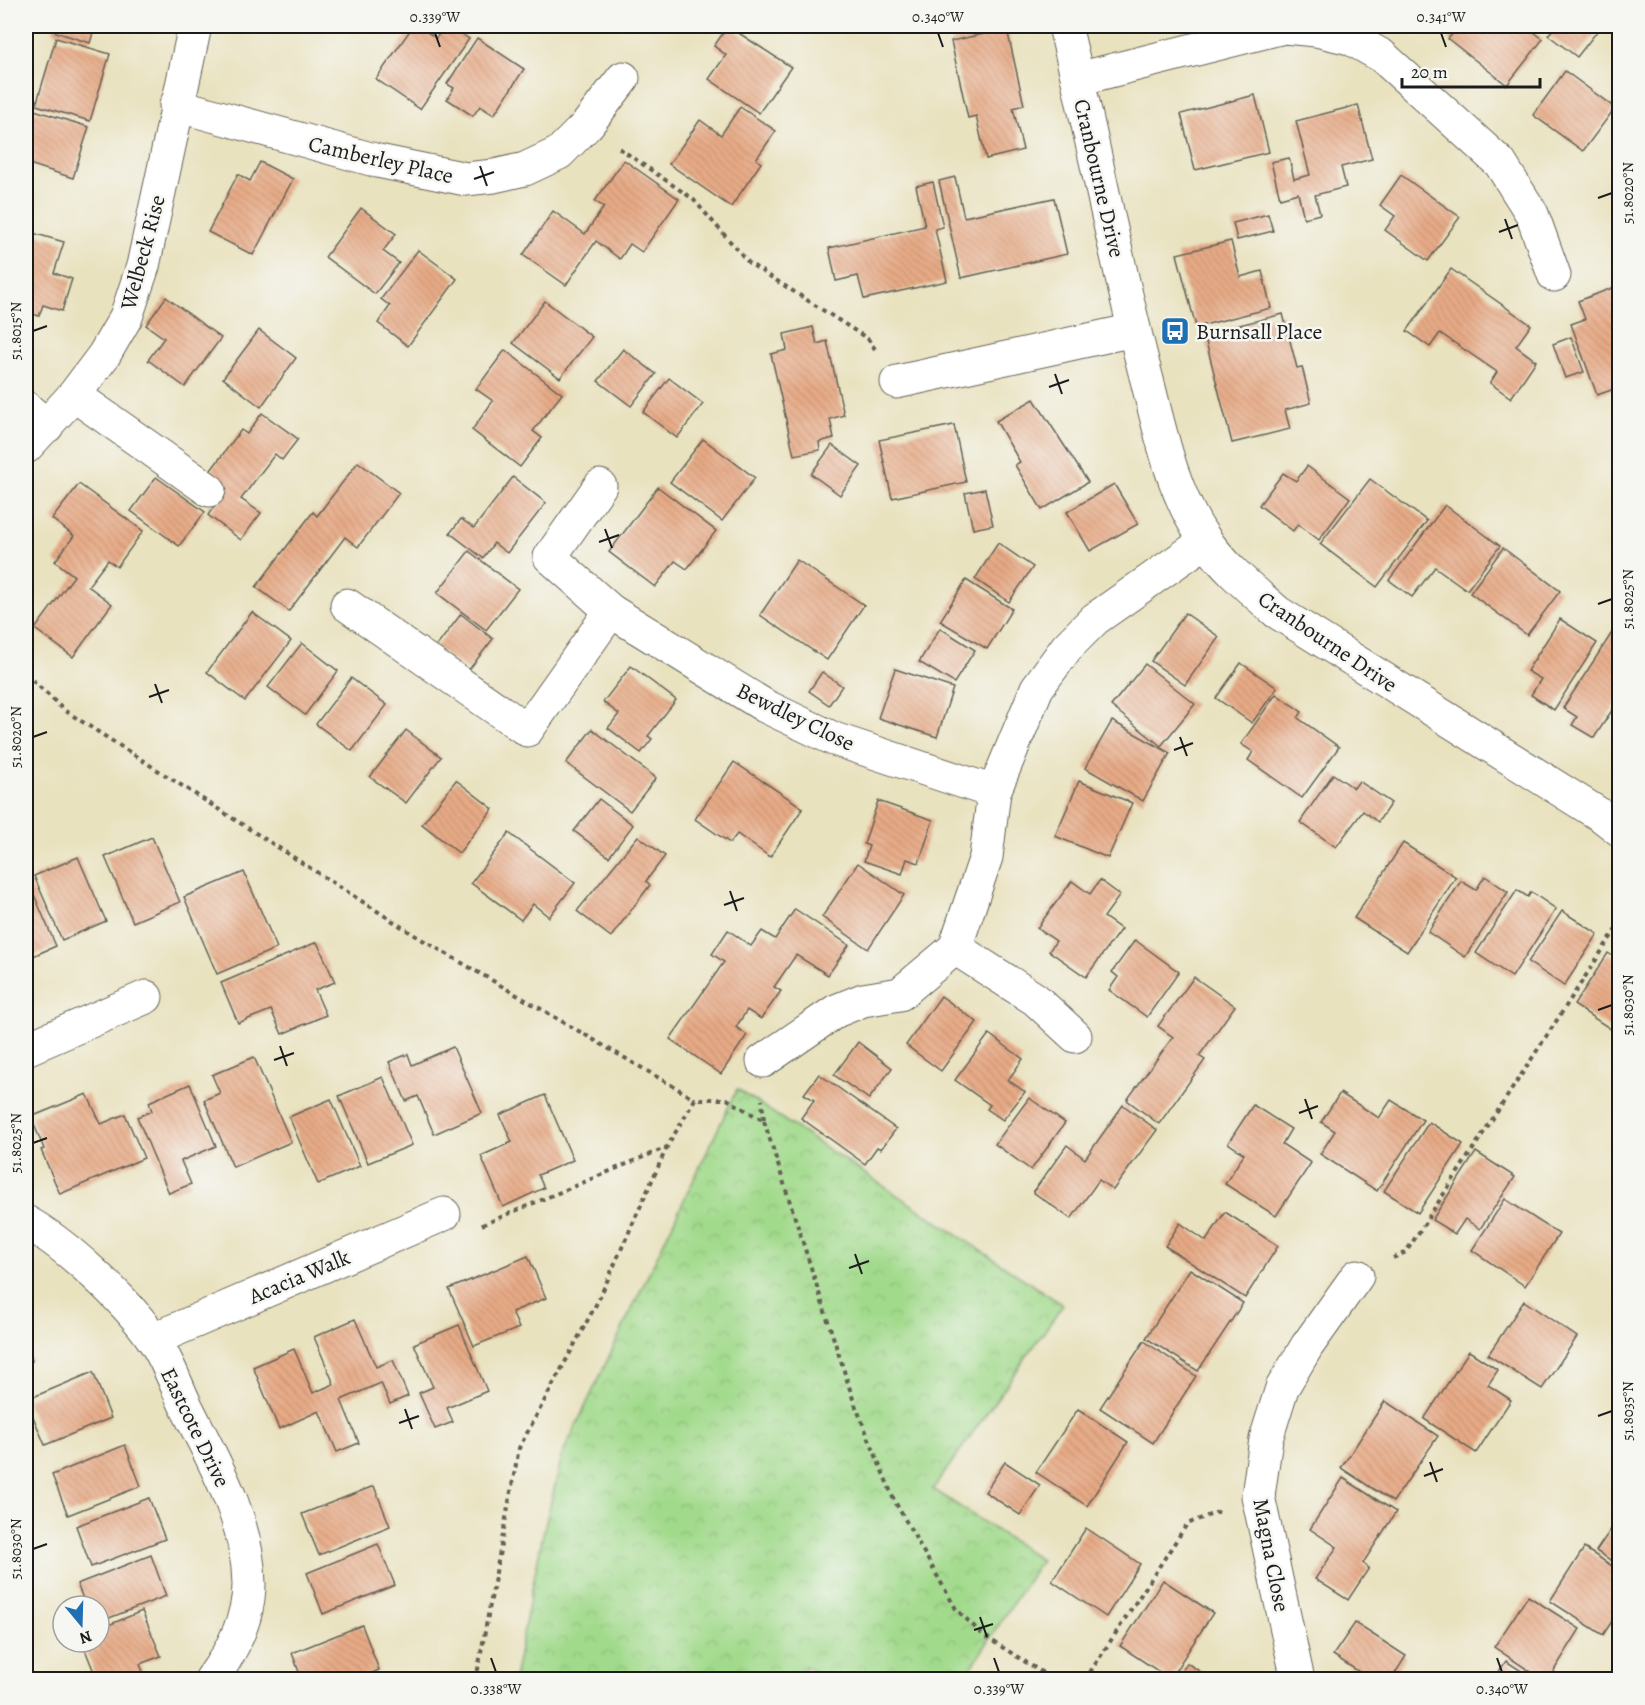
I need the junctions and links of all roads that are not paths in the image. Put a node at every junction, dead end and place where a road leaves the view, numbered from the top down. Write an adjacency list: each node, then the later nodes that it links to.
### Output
1 (195, 26): 5 (street, Welbeck Rise)
2 (1065, 26): 4 (street, Cranbourne Drive)
3 (623, 78): 5 (street, Camberley Place)
4 (1078, 79): 6 (street); 7 (street, Cranbourne Drive)
5 (176, 105): 9 (street, Welbeck Rise)
6 (1554, 275)
7 (1134, 330): 8 (street); 13 (street, Cranbourne Drive)
8 (897, 382)
9 (74, 395): 10 (street, Welbeck Rise); 12 (street)
10 (33, 427)
11 (600, 486): 15 (street, Bewdley Close)
12 (209, 490)
13 (1206, 541): 16 (street); 17 (street, Cranbourne Drive)
14 (347, 605): 15 (street)
15 (610, 611): 16 (street, Bewdley Close)
16 (994, 792): 18 (street)
17 (1620, 830)
18 (955, 948): 20 (street); 22 (street)
19 (146, 997): 21 (street)
20 (1076, 1036)
21 (26, 1049)
22 (763, 1061)
23 (444, 1214): 26 (street, Acacia Walk)
24 (26, 1222): 26 (street, Eastcote Drive)
25 (1357, 1276): 28 (street, Magna Close)
26 (154, 1339): 27 (street, Eastcote Drive)
27 (211, 1680)
28 (1298, 1680)

